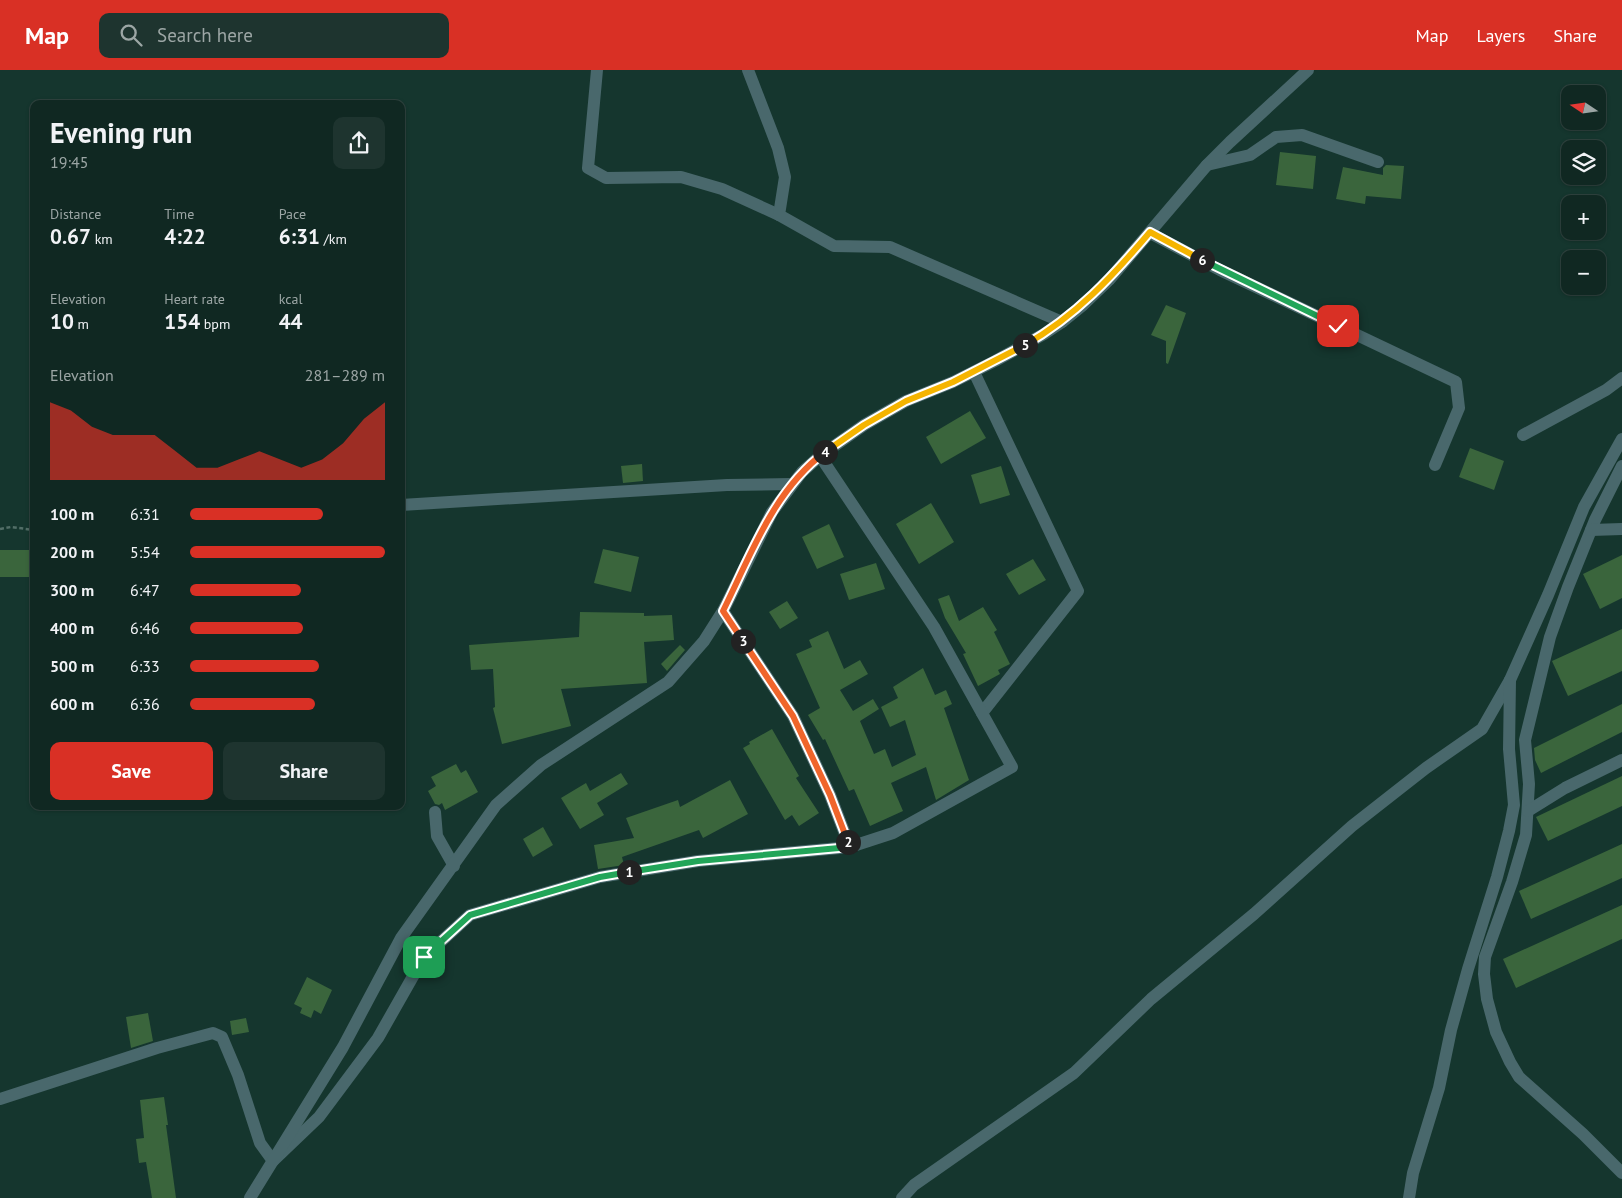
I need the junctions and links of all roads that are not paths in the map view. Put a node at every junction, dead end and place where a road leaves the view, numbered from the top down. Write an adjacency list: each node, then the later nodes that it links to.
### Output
1 (597, 70): 6 (street)
2 (748, 70): 6 (street)
3 (1308, 70): 5 (street)
4 (1378, 162): 5 (street)
5 (1207, 165): 7 (street)
6 (780, 215): 8 (street)
7 (1150, 232): 8 (street); 14 (street)
8 (1062, 322): 9 (street)
9 (974, 372): 13 (street); 22 (street)
10 (1622, 378): 11 (street)
11 (1523, 435)
12 (1622, 439): 21 (street)
13 (820, 456): 16 (street); 22 (street)
14 (1435, 465)
15 (1622, 466): 19 (street)
16 (792, 484): 17 (street); 20 (street)
17 (405, 505)
18 (1622, 529): 19 (street)
19 (1591, 530): 24 (street)
20 (723, 611): 26 (street); 27 (street)
21 (1510, 680): 32 (street); 33 (street)
22 (982, 713): 26 (street)
23 (1622, 760): 24 (street)
24 (1528, 811): 30 (street)
25 (435, 812): 27 (street)
26 (850, 847): 29 (street)
27 (454, 866): 29 (street)
28 (0, 1099): 29 (street)
29 (273, 1162): 31 (street)
30 (1622, 1173)
31 (250, 1198)
32 (902, 1198)
33 (1409, 1198)

